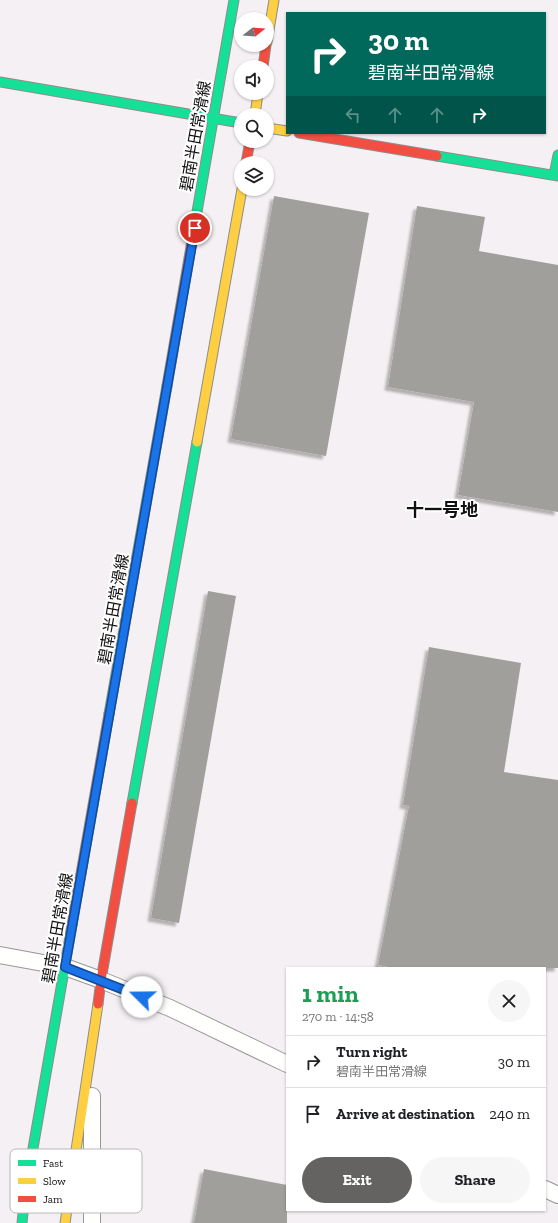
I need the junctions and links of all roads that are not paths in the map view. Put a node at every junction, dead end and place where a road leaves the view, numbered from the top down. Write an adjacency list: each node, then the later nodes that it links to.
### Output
1 (234, 0): 5 (main road, 碧南半田常滑線)
2 (274, 0): 3 (main road)
3 (272, 12)
4 (0, 82): 5 (main road)
5 (214, 118): 6 (main road); 14 (main road, 碧南半田常滑線)
6 (234, 122)
7 (274, 129): 8 (main road)
8 (286, 131)
9 (305, 134): 11 (main road)
10 (558, 155): 11 (main road)
11 (556, 176)
12 (241, 196): 15 (main road)
13 (0, 955): 14 (street)
14 (65, 967): 15 (street); 18 (main road, 碧南半田常滑線)
15 (101, 980): 16 (main road); 17 (street)
16 (93, 1043): 19 (main road); 20 (street)
17 (286, 1064)
18 (33, 1149)
19 (77, 1149)
20 (92, 1149)
21 (546, 1189): 22 (street)
22 (558, 1195)
23 (15, 1213): 27 (street)
24 (23, 1213): 28 (main road, 碧南半田常滑線)
25 (67, 1213): 29 (main road)
26 (92, 1213): 30 (street)
27 (10, 1223)
28 (22, 1223)
29 (65, 1223)
30 (92, 1223)

